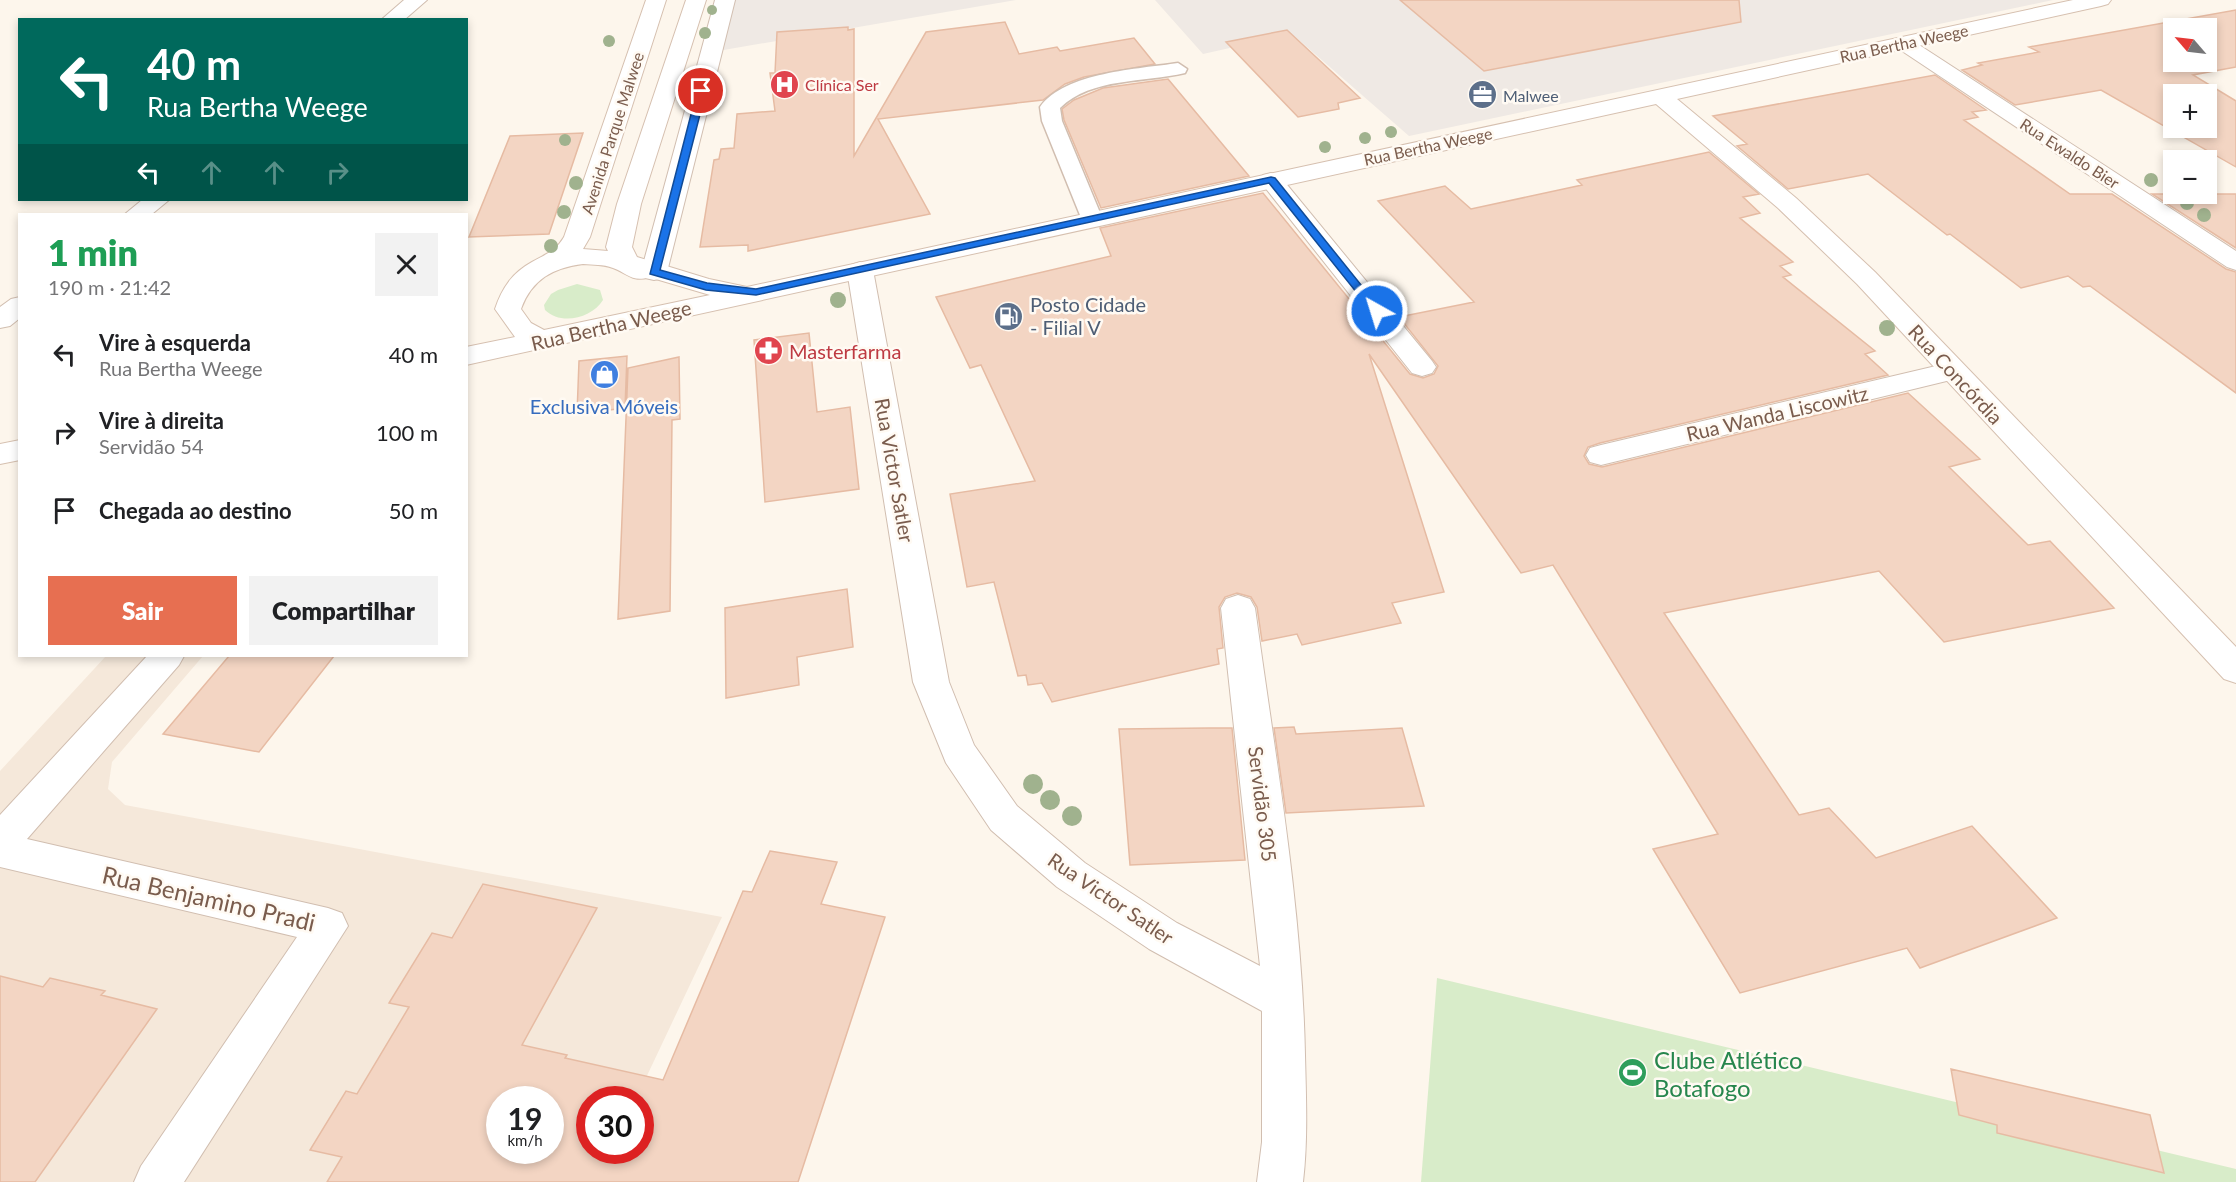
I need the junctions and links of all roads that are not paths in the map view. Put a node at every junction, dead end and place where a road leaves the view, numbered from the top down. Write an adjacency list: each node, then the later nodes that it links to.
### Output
1 (417, 0): 6 (main road)
2 (656, 0): 14 (main road, Avenida Parque Malwee)
3 (696, 0): 15 (main road, Avenida Parque Malwee)
4 (725, 0): 18 (main road)
5 (2101, 0): 7 (main road, Rua Bertha Weege)
6 (394, 18)
7 (1904, 43): 9 (main road, Rua Bertha Weege); 16 (main road, Rua Ewaldo Bier)
8 (1178, 69): 13 (lane)
9 (1660, 96): 10 (main road, Rua Bertha Weege); 28 (main road, Rua Concórdia)
10 (1271, 180): 13 (main road, Rua Bertha Weege); 27 (main road)
11 (156, 201): 12 (main road)
12 (138, 213)
13 (1092, 220): 17 (main road, Rua Bertha Weege)
14 (557, 260): 15 (main road, Rua Bertha Weege); 21 (main road)
15 (627, 262): 18 (main road, Rua Bertha Weege); 23 (main road)
16 (2236, 262)
17 (860, 270): 19 (main road, Rua Bertha Weege); 37 (main road, Rua Victor Satler)
18 (654, 272): 19 (main road, Rua Bertha Weege)
19 (756, 292): 23 (main road, Rua Bertha Weege)
20 (18, 306): 22 (main road)
21 (508, 309): 24 (main road); 25 (main road)
22 (0, 320)
23 (628, 322): 24 (main road, Rua Bertha Weege)
24 (543, 340): 26 (main road, Rua Bertha Weege)
25 (468, 342)
26 (468, 356)
27 (1422, 367)
28 (1953, 371): 31 (main road, Rua Wanda Liscowitz); 34 (main road, Rua Concórdia)
29 (18, 450): 30 (main road)
30 (0, 454)
31 (1601, 455)
32 (1238, 608): 37 (main road, Servidão 305)
33 (166, 657): 35 (main road)
34 (2236, 669)
35 (0, 842)
36 (0, 850): 38 (main road, Rua Benjamino Pradi)
37 (1283, 1000): 39 (main road)
38 (157, 1182)
39 (1280, 1182)

